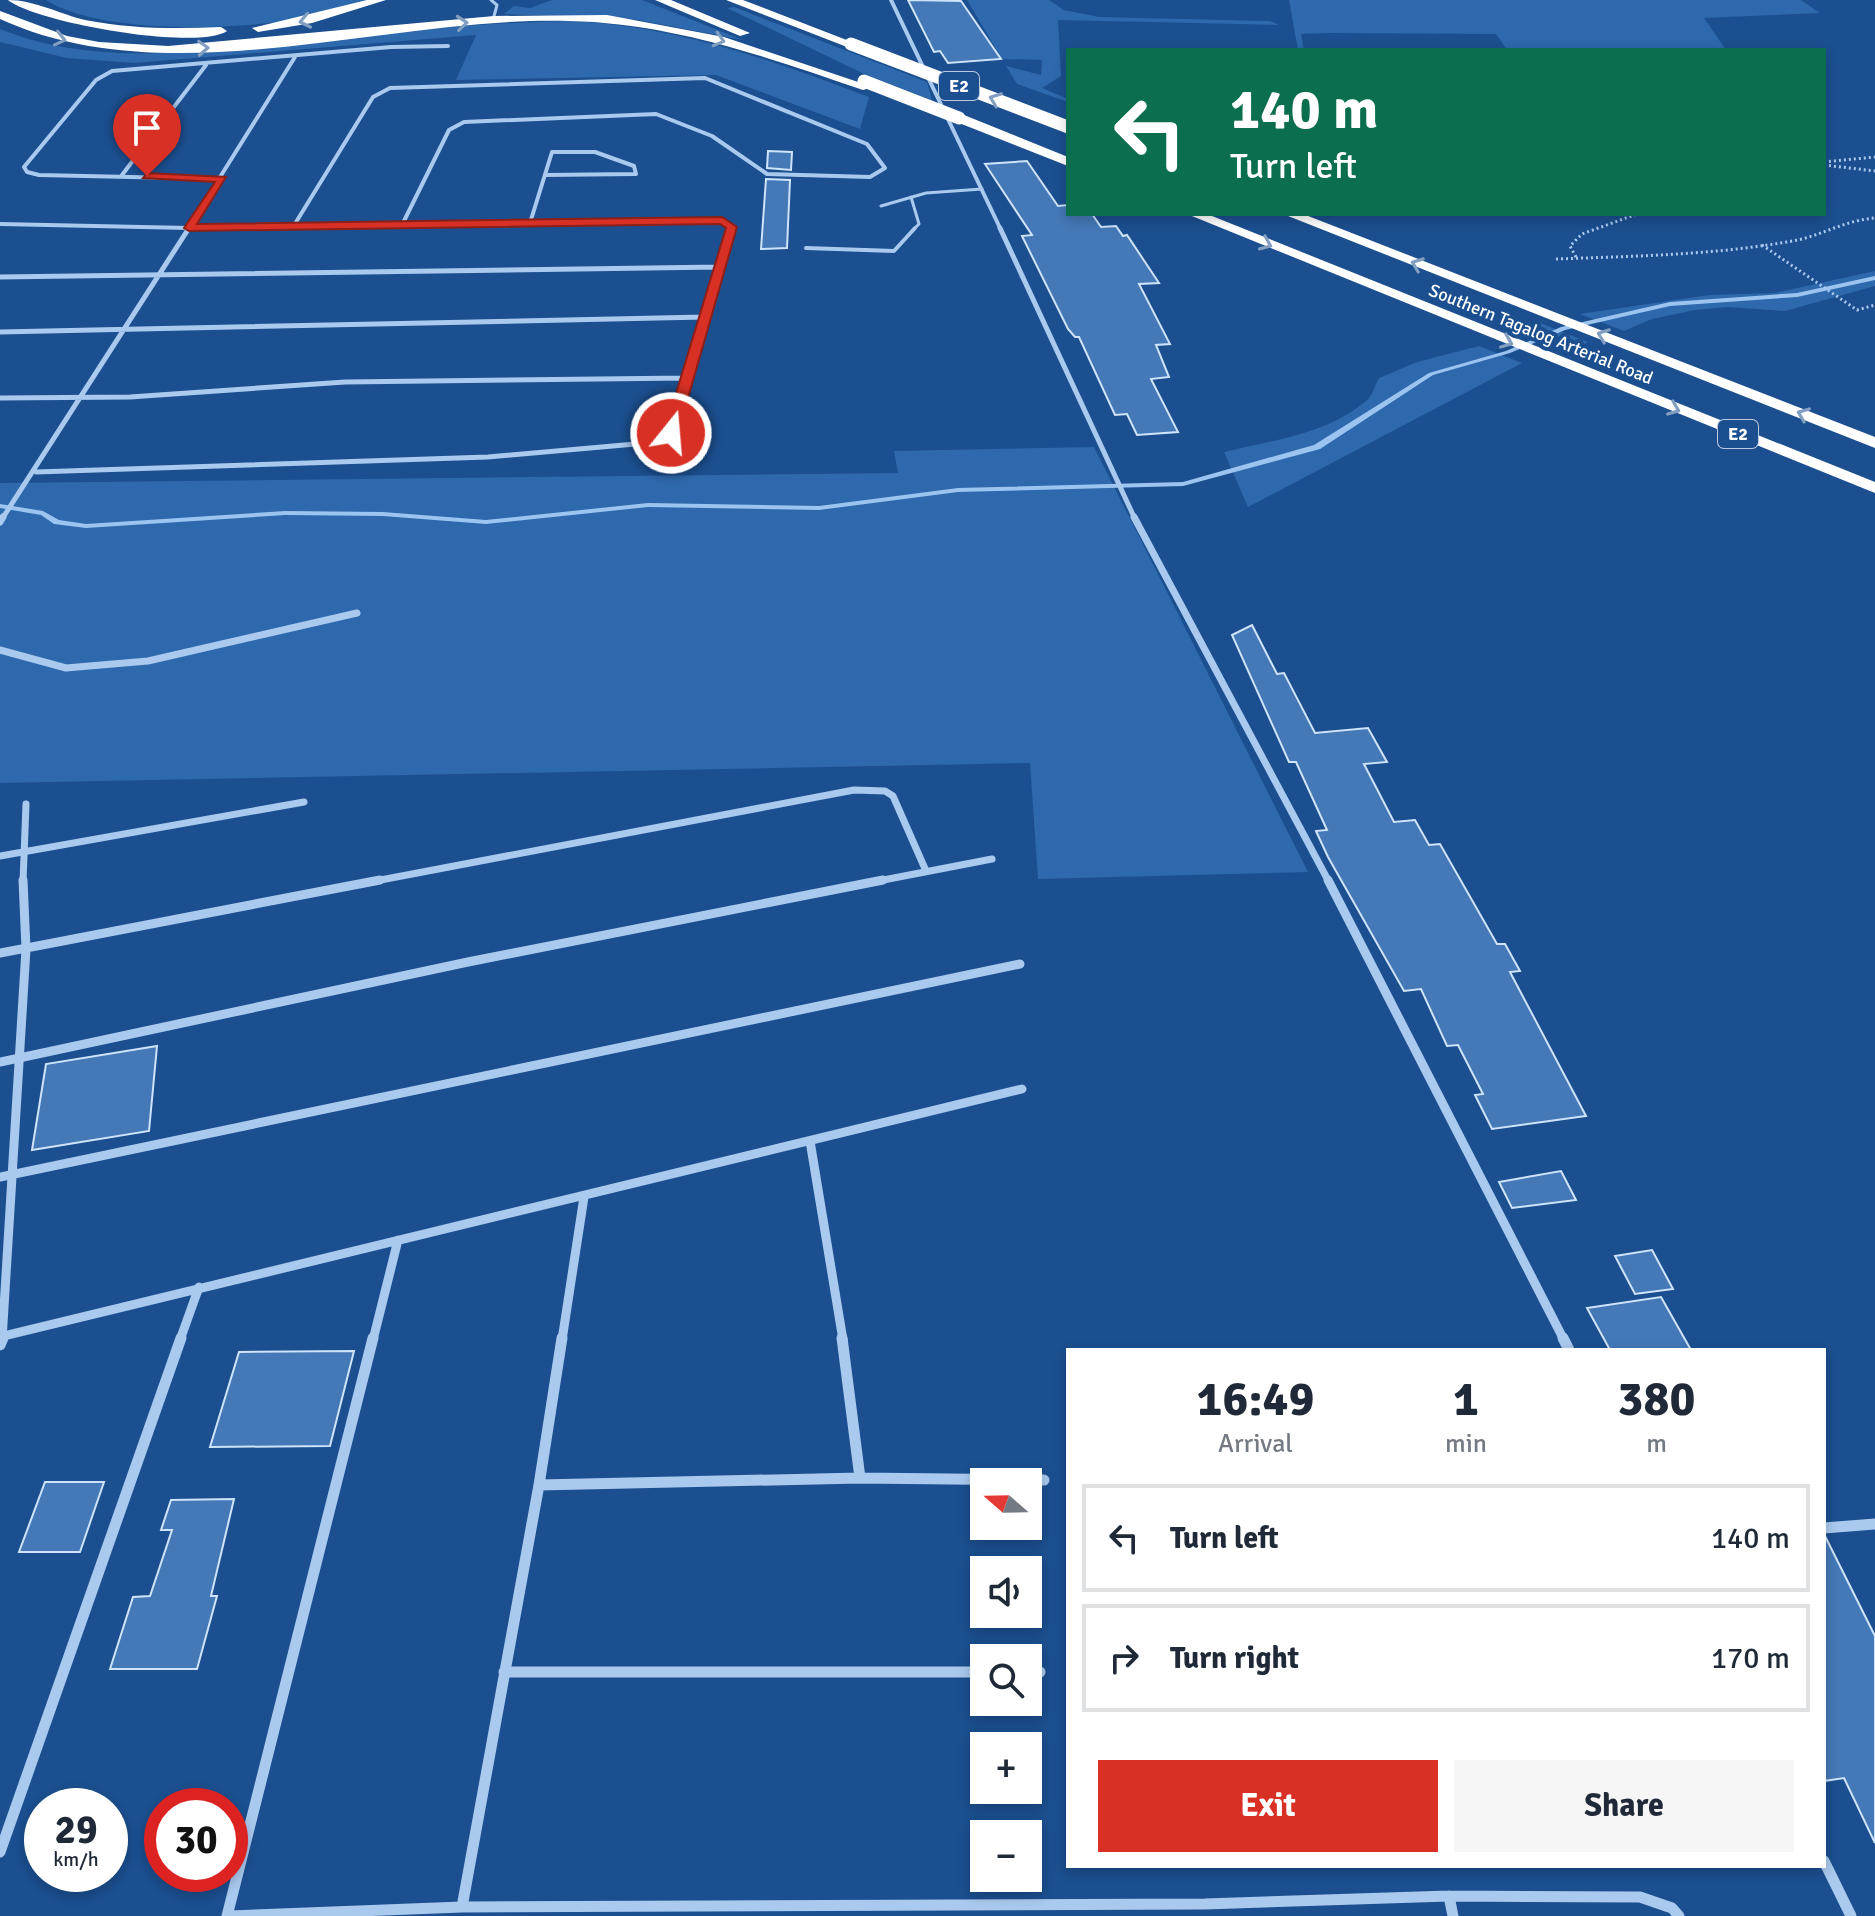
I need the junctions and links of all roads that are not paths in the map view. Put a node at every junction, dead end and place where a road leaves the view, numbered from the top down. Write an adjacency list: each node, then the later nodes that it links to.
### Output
1 (14, 0): 2 (highway, one-way to 1)
2 (380, 0)
3 (491, 0): 8 (lane)
4 (661, 0): 12 (highway)
5 (732, 0): 13 (highway, E2, one-way to 5, bridge)
6 (891, 0): 18 (street)
7 (0, 15): 8 (highway, one-way to 8)
8 (493, 20): 12 (highway, one-way to 12)
9 (448, 46): 10 (street)
10 (295, 57): 11 (street); 17 (street)
11 (206, 65): 15 (street); 15 (street)
12 (866, 84): 14 (highway, E2, bridge)
13 (1066, 126)
14 (1066, 161)
15 (122, 175): 17 (street)
16 (545, 175): 16 (street); 23 (street)
17 (222, 179): 27 (street)
18 (982, 189): 19 (lane); 63 (street)
19 (911, 197): 20 (lane); 28 (lane)
20 (881, 206)
21 (1199, 216): 40 (highway, Southern Tagalog Arterial Road / E2, one-way to 40)
22 (1295, 216): 38 (highway, Southern Tagalog Arterial Road / E2, one-way to 22)
23 (530, 223): 25 (street); 29 (street)
24 (0, 224): 27 (street)
25 (402, 225): 26 (street); 26 (street)
26 (293, 227): 27 (street)
27 (189, 228): 30 (street)
28 (806, 248)
29 (719, 267): 30 (street); 32 (street)
30 (161, 273): 31 (street); 33 (street)
31 (0, 277)
32 (704, 317): 33 (street); 35 (street)
33 (123, 331): 34 (street); 37 (street)
34 (0, 332)
35 (687, 378): 37 (street); 39 (street)
36 (0, 398): 37 (street)
37 (82, 398): 39 (street)
38 (1875, 443)
39 (36, 472): 41 (street)
40 (1875, 488)
41 (0, 522)
42 (357, 613): 43 (street)
43 (0, 650)
44 (304, 802): 46 (street)
45 (26, 804): 46 (street)
46 (22, 852): 47 (street); 50 (street)
47 (0, 856)
48 (992, 859): 49 (street)
49 (926, 871): 50 (street); 53 (street)
50 (26, 949): 51 (street); 53 (street)
51 (0, 953)
52 (1020, 964): 57 (street)
53 (17, 1059): 54 (street); 57 (street)
54 (0, 1062)
55 (1022, 1089): 56 (street)
56 (810, 1141): 59 (street); 64 (street)
57 (13, 1174): 58 (street); 62 (street)
58 (0, 1177)
59 (584, 1197): 60 (street); 66 (street)
60 (398, 1240): 61 (street); 76 (street)
61 (199, 1287): 62 (street); 71 (street)
62 (1, 1339)
63 (1568, 1348)
64 (860, 1478): 65 (street); 66 (street)
65 (1044, 1480)
66 (539, 1485): 69 (street)
67 (1875, 1524): 68 (street)
68 (1826, 1528)
69 (504, 1672): 70 (street); 74 (street)
70 (970, 1672)
71 (0, 1852)
72 (1826, 1865): 79 (street)
73 (1449, 1896): 75 (street); 77 (street); 78 (street)
74 (462, 1907): 75 (street); 76 (street)
75 (1205, 1910)
76 (229, 1916)
77 (1453, 1916)
78 (1679, 1916)
79 (1851, 1916)

